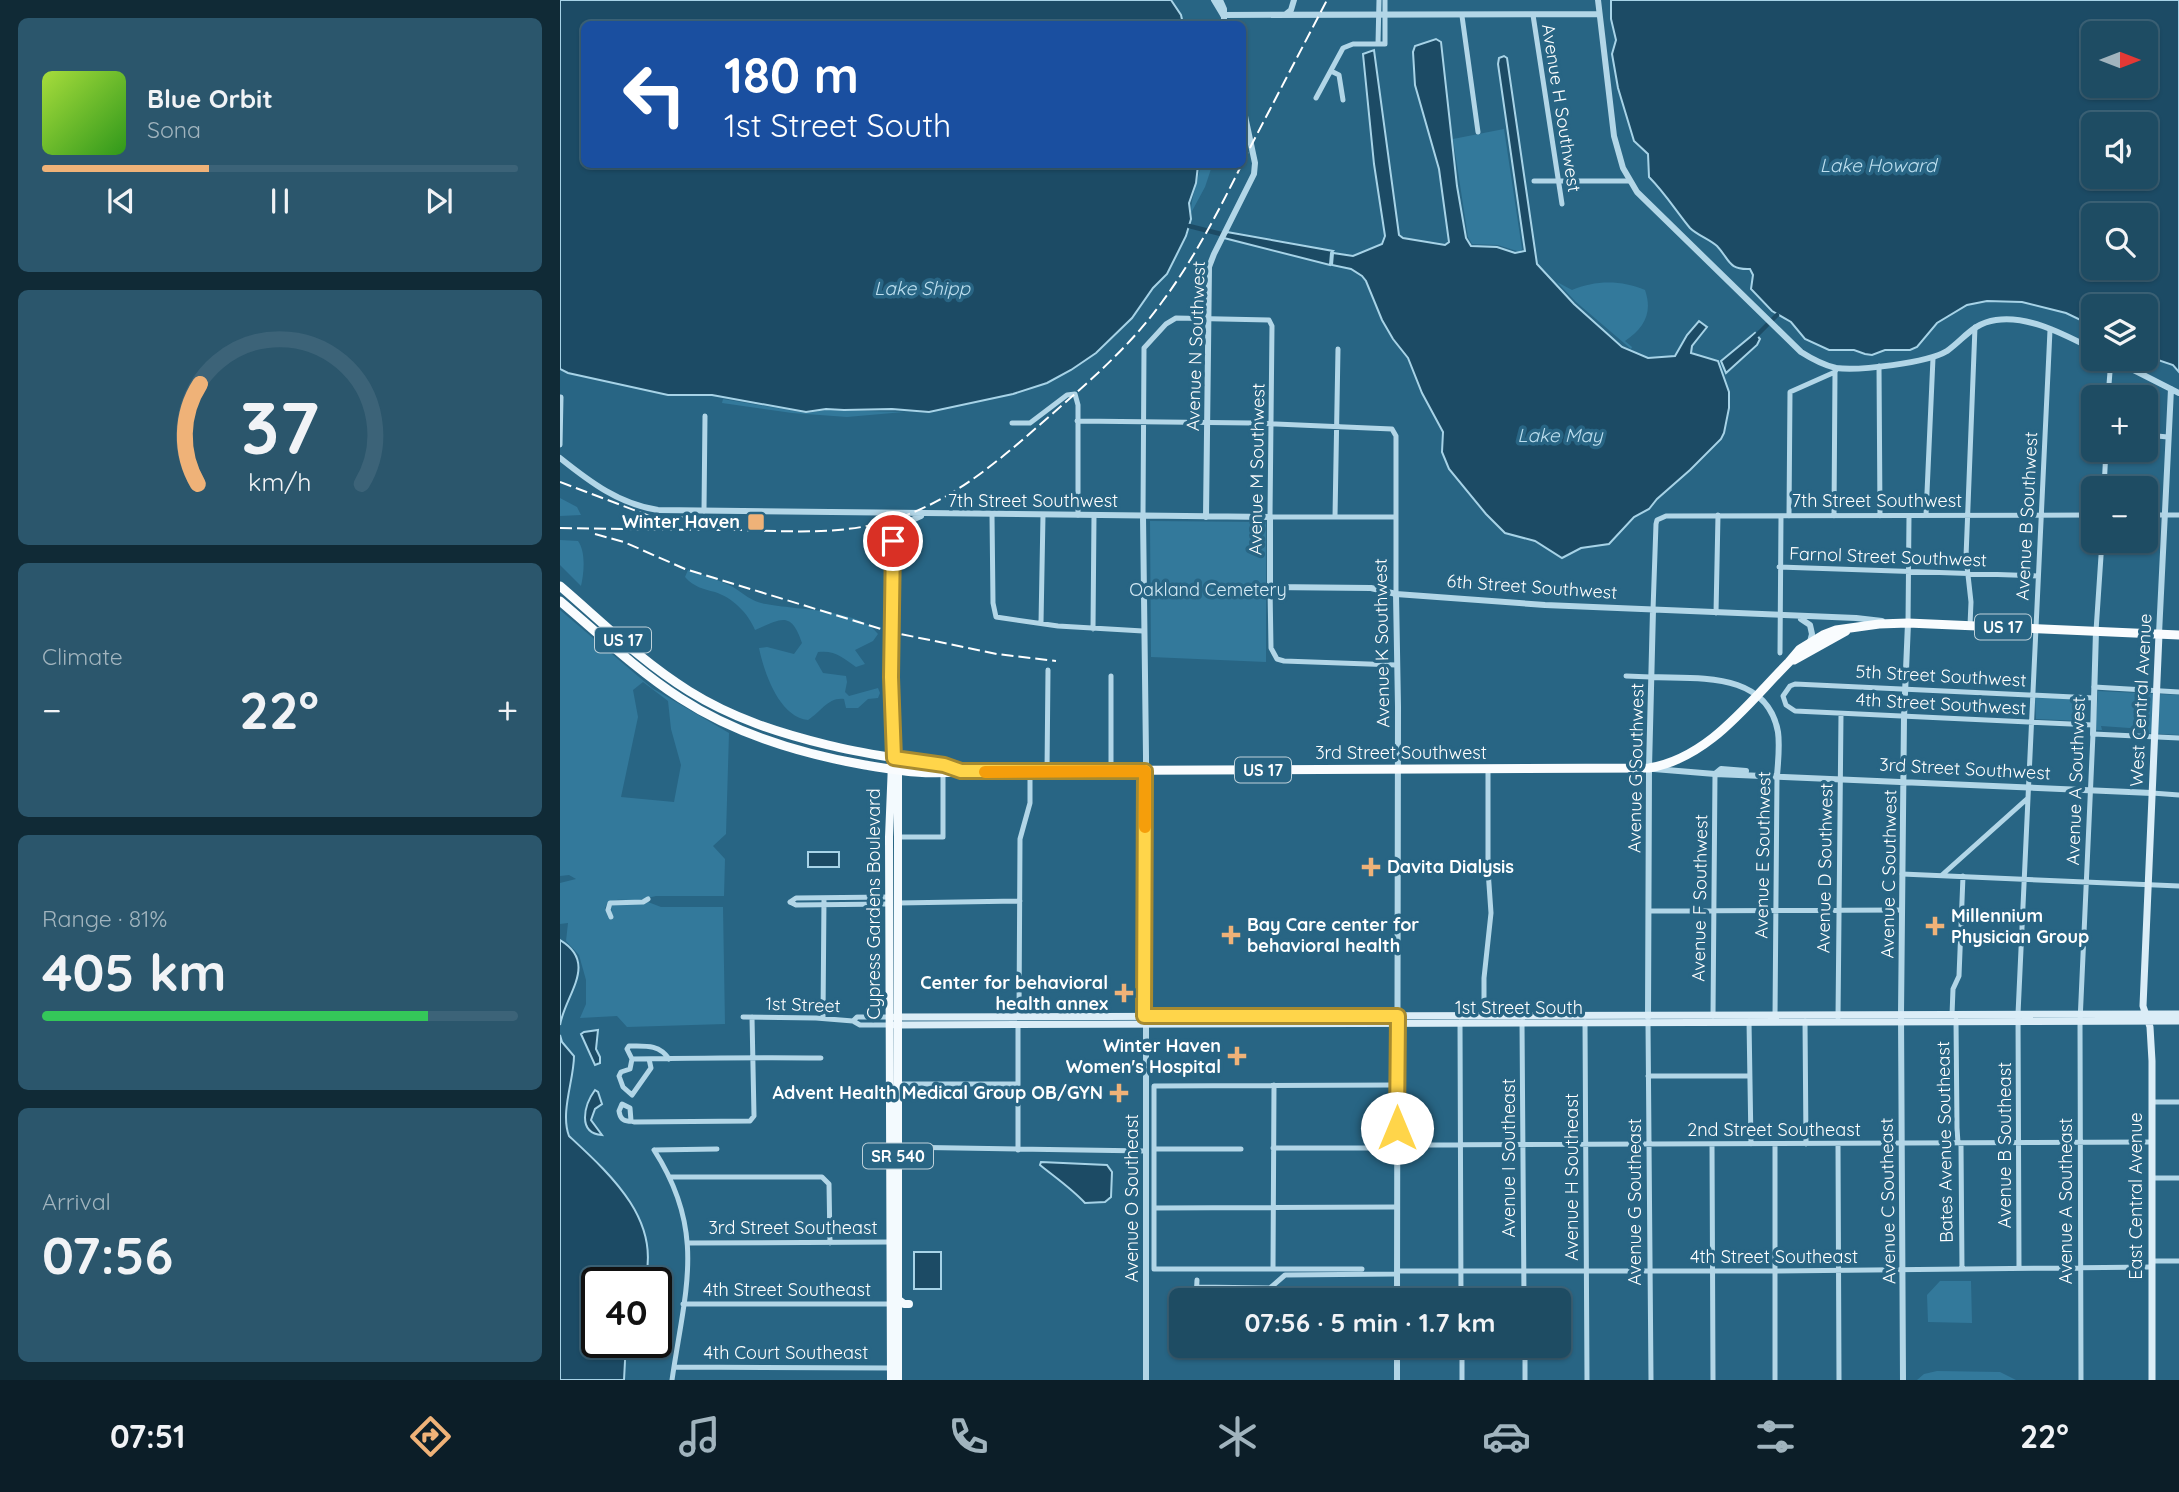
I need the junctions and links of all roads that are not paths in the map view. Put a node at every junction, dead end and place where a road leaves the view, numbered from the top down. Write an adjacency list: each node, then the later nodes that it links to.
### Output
1 (1214, 0): 9 (street)
2 (1220, 0): 9 (street)
3 (1294, 0): 7 (street); 10 (street)
4 (1379, 0): 11 (street)
5 (1385, 0): 11 (street)
6 (1598, 0): 8 (street)
7 (1286, 14): 9 (street); 10 (street)
8 (1599, 14): 13 (street); 16 (street)
9 (1223, 15): 15 (street)
10 (1300, 15): 11 (street)
11 (1382, 15): 14 (street); 17 (street); 17 (street)
12 (1533, 15): 13 (street); 14 (street); 23 (street, Avenue H Southwest)
13 (1583, 15): 16 (street)
14 (1462, 16): 22 (street)
15 (1224, 21)
16 (1600, 25): 25 (street)
17 (1378, 44): 18 (street)
18 (1331, 71): 19 (street); 20 (street)
19 (1316, 98)
20 (1343, 100)
21 (1246, 119): 27 (street, Avenue N Southwest)
22 (1478, 132)
23 (1559, 180): 24 (street); 25 (street); 26 (street, Avenue H Southwest)
24 (1534, 181)
25 (1629, 181): 34 (street)
26 (1562, 204)
27 (1208, 318): 41 (street); 43 (street, Avenue N Southwest); 44 (street, Avenue M Southwest)
28 (1975, 327): 29 (street); 32 (street); 56 (street)
29 (2050, 330): 30 (street); 70 (street, Avenue B Southwest)
30 (2081, 344)
31 (1338, 348): 45 (street)
32 (1933, 358): 33 (street); 55 (street)
33 (1879, 366): 34 (street); 68 (street)
34 (1836, 370): 66 (street); 67 (street)
35 (2136, 371): 36 (street)
36 (2171, 389): 37 (street); 47 (street, West Central Avenue)
37 (2179, 393)
38 (561, 397): 48 (street)
39 (705, 416): 50 (street)
40 (1077, 421): 41 (street); 42 (street); 61 (street)
41 (1142, 422): 43 (street); 63 (street)
42 (1012, 423)
43 (1207, 423): 44 (street); 71 (street, Avenue N Southwest)
44 (1272, 424): 45 (street); 72 (street, Avenue M Southwest)
45 (1335, 426): 73 (street); 74 (street, Avenue K Southwest)
46 (2158, 436): 47 (street)
47 (2168, 437): 59 (street, West Central Avenue)
48 (560, 445)
49 (560, 458): 50 (street, 7th Street Southwest)
50 (704, 511): 51 (street, 7th Street Southwest)
51 (893, 514): 52 (street, 7th Street Southwest); 76 (street)
52 (925, 514): 53 (street, 7th Street Southwest); 76 (street)
53 (992, 515): 54 (street, 7th Street Southwest); 90 (street)
54 (1043, 515): 61 (street, 7th Street Southwest); 90 (street)
55 (1926, 515): 56 (street, 7th Street Southwest); 69 (street, 7th Street Southwest)
56 (1968, 515): 70 (street, 7th Street Southwest); 80 (street)
57 (2081, 515): 70 (street, 7th Street Southwest)
58 (2158, 515): 59 (street)
59 (2165, 515): 60 (street); 99 (street, West Central Avenue)
60 (2179, 515)
61 (1078, 516): 62 (street, 7th Street Southwest)
62 (1094, 516): 63 (street, 7th Street Southwest); 95 (street)
63 (1143, 516): 71 (street, 7th Street Southwest); 97 (street, Avenue O Southeast)
64 (1718, 516): 65 (street, 7th Street Southwest); 75 (street, 7th Street Southwest); 87 (street)
65 (1781, 516): 66 (street, 7th Street Southwest); 78 (street)
66 (1789, 516): 67 (street, 7th Street Southwest)
67 (1834, 516): 68 (street, 7th Street Southwest)
68 (1880, 516): 69 (street, 7th Street Southwest)
69 (1909, 516): 79 (street, Avenue C Southwest)
70 (2041, 516): 81 (street, Avenue B Southwest)
71 (1206, 517): 72 (street, 7th Street Southwest)
72 (1270, 517): 73 (street, 7th Street Southwest); 83 (street, Avenue M Southwest)
73 (1335, 517): 74 (street, 7th Street Southwest)
74 (1395, 517): 84 (street, Avenue K Southwest)
75 (1662, 517): 86 (street, Avenue G Southwest)
76 (893, 532): 124 (street)
77 (2101, 553): 98 (street, Avenue A Southwest)
78 (1779, 567): 79 (street, Farnol Street Southwest); 88 (street)
79 (1909, 571): 80 (street, Farnol Street Southwest); 92 (street, Avenue C Southwest)
80 (1966, 573): 81 (street, Farnol Street Southwest); 93 (street)
81 (2038, 576): 94 (street, Avenue B Southwest)
82 (560, 586): 124 (highway, US 17)
83 (1270, 587): 84 (street, 6th Street Southwest); 104 (street, Avenue M Southwest)
84 (1396, 594): 86 (street, 6th Street Southwest); 104 (street, Avenue K Southwest)
85 (560, 601): 127 (highway, US 17)
86 (1653, 610): 87 (street, 6th Street Southwest); 108 (street, Avenue G Southwest)
87 (1716, 613): 88 (street, 6th Street Southwest)
88 (1779, 616): 89 (street, 6th Street Southwest); 102 (street)
89 (1792, 616): 91 (street, 6th Street Southwest); 101 (street)
90 (1041, 623): 95 (street)
91 (1894, 623): 92 (highway, 6th Street Southwest / US 17); 96 (highway, US 17)
92 (1908, 623): 93 (highway, 6th Street Southwest / US 17); 110 (street, Avenue C Southwest)
93 (1970, 625): 94 (highway, 6th Street Southwest / US 17)
94 (2036, 628): 98 (highway, 6th Street Southwest / US 17); 113 (street, Avenue B Southwest)
95 (1093, 629): 97 (street)
96 (1851, 629): 101 (highway, US 17); 103 (highway, US 17)
97 (1143, 631): 131 (street, Avenue O Southeast)
98 (2096, 631): 99 (highway, 6th Street Southwest / US 17); 109 (street, Avenue A Southwest)
99 (2159, 634): 100 (highway, US 17); 111 (main road, West Central Avenue)
100 (2179, 635)
101 (1810, 642): 103 (highway, US 17)
102 (1780, 653)
103 (1789, 662): 114 (highway, US 17)
104 (1396, 665): 128 (street, Avenue K Southwest)
105 (1048, 670): 133 (street)
106 (1111, 676): 130 (street)
107 (1626, 676): 108 (street)
108 (1651, 677): 114 (street); 126 (street, Avenue G Southwest)
109 (2094, 687): 111 (street); 115 (street, Avenue A Southwest)
110 (1907, 688): 113 (street, 5th Street Southwest); 116 (street, 5th Street Southwest); 118 (street, Avenue C Southwest)
111 (2157, 691): 112 (street); 122 (main road, West Central Avenue)
112 (2179, 692)
113 (2033, 694): 115 (street, 5th Street Southwest); 119 (street, Avenue B Southwest)
114 (1756, 695): 126 (highway, US 17); 136 (street, Avenue E Southwest)
115 (2094, 698): 120 (street, Avenue A Southwest)
116 (1788, 708): 117 (street, 4th Street Southwest)
117 (1840, 713): 118 (street, 4th Street Southwest); 137 (street, Avenue D Southwest)
118 (1904, 717): 119 (street, 4th Street Southwest); 138 (street, Avenue C Southwest)
119 (2032, 722): 120 (street, 4th Street Southwest); 139 (street, Avenue B Southwest)
120 (2093, 725): 121 (street, Avenue A Southwest)
121 (2092, 734): 122 (street); 140 (street, Avenue A Southwest)
122 (2155, 737): 123 (street); 141 (main road, West Central Avenue)
123 (2179, 738)
124 (894, 758): 127 (main road, Cypress Gardens Boulevard / SR 540); 129 (highway, 3rd Street Southwest / US 17)
125 (1488, 768): 126 (highway, 3rd Street Southwest / US 17); 128 (highway, 3rd Street Southwest / US 17); 165 (street)
126 (1649, 768): 135 (street, 3rd Street Southwest); 159 (street, Avenue G Southwest)
127 (894, 769): 134 (highway, 3rd Street Southwest / US 17); 144 (main road, Cypress Gardens Boulevard / SR 540); 154 (main road, Cypress Gardens Boulevard / SR 540)
128 (1397, 769): 131 (highway, 3rd Street Southwest / US 17); 181 (street, Avenue K Southwest)
129 (961, 771): 132 (highway, 3rd Street Southwest / US 17); 134 (highway, 3rd Street Southwest / US 17)
130 (1111, 771): 131 (highway, 3rd Street Southwest / US 17); 133 (highway, 3rd Street Southwest / US 17)
131 (1145, 771): 164 (street, Avenue O Southeast)
132 (1030, 772): 133 (highway, 3rd Street Southwest / US 17); 155 (street)
133 (1047, 772)
134 (943, 774): 144 (street)
135 (1715, 774): 136 (street, 3rd Street Southwest); 160 (street, Avenue F Southwest)
136 (1777, 776): 137 (street, 3rd Street Southwest); 156 (street, Avenue E Southwest)
137 (1840, 779): 138 (street, 3rd Street Southwest); 157 (street, Avenue D Southwest)
138 (1904, 782): 139 (street, 3rd Street Southwest); 145 (street, Avenue C Southwest)
139 (2029, 788): 140 (street, 3rd Street Southwest); 143 (street, Avenue B Southwest)
140 (2090, 791): 141 (street, 3rd Street Southwest); 149 (street, Avenue A Southwest)
141 (2152, 793): 142 (street); 150 (main road, West Central Avenue)
142 (2179, 795)
143 (2028, 798): 146 (street); 148 (street)
144 (898, 837): 154 (main road, Cypress Gardens Boulevard / SR 540)
145 (1902, 874): 146 (street); 158 (street, Avenue C Southwest)
146 (1942, 875): 147 (street)
147 (1963, 876): 148 (street); 174 (street, Bates Avenue Southeast)
148 (2024, 879): 149 (street); 175 (street)
149 (2086, 882): 150 (street); 176 (street, Avenue A Southwest)
150 (2148, 884): 151 (street); 167 (main road, West Central Avenue)
151 (2179, 886)
152 (648, 899): 161 (street)
153 (823, 901): 153 (street); 154 (street); 168 (street)
154 (892, 901): 155 (street); 183 (main road, Cypress Gardens Boulevard / SR 540)
155 (1020, 901): 166 (street)
156 (1777, 910): 157 (street); 160 (street); 170 (street, Avenue E Southwest)
157 (1839, 910): 158 (street); 172 (street, Avenue D Southwest)
158 (1902, 910): 173 (street, Avenue C Southwest)
159 (1648, 911): 160 (street); 179 (street, Avenue G Southwest)
160 (1714, 911): 180 (street, Avenue F Southwest)
161 (611, 917)
162 (2179, 1014): 167 (main road)
163 (1115, 1016): 164 (main road, 1st Street South); 166 (main road, 1st Street South); 185 (main road)
164 (1144, 1016): 181 (main road, 1st Street South); 186 (street, Avenue O Southeast)
165 (1484, 1016): 177 (main road, 1st Street South); 182 (main road, 1st Street South)
166 (1019, 1017): 183 (main road, 1st Street South)
167 (2147, 1017): 176 (main road, 1st Street South); 184 (main road); 199 (main road, East Central Avenue)
168 (823, 1018): 183 (street, 1st Street); 188 (street, 1st Street)
169 (1749, 1018): 170 (main road, 1st Street South); 180 (main road, 1st Street South); 194 (street)
170 (1775, 1018): 171 (main road, 1st Street South)
171 (1805, 1018): 172 (main road, 1st Street South); 215 (street)
172 (1838, 1018): 173 (main road, 1st Street South)
173 (1901, 1018): 174 (main road, 1st Street South); 206 (street, Avenue C Southeast)
174 (1954, 1018): 175 (main road, 1st Street South); 207 (street, Bates Avenue Southeast)
175 (2018, 1018): 176 (main road, 1st Street South); 203 (street, Avenue B Southeast)
176 (2080, 1018): 204 (street, Avenue A Southeast)
177 (1522, 1019): 178 (main road, 1st Street South); 182 (main road, 1st Street South); 209 (street, Avenue I Southeast)
178 (1585, 1019): 179 (main road, 1st Street South); 210 (street, Avenue H Southeast)
179 (1648, 1019): 180 (main road, 1st Street South); 193 (street, Avenue G Southeast)
180 (1713, 1019)
181 (1397, 1020): 182 (main road, 1st Street South); 186 (main road, 1st Street South); 196 (street, Avenue K Southwest)
182 (1460, 1020): 208 (street)
183 (894, 1021): 187 (main road, 1st Street South); 197 (main road, Cypress Gardens Boulevard / SR 540)
184 (2179, 1021)
185 (1093, 1025): 186 (main road, 1st Street South); 187 (main road, 1st Street South)
186 (1144, 1025): 224 (street, Avenue O Southeast)
187 (1018, 1026): 195 (street)
188 (753, 1058): 189 (street); 192 (street); 202 (street)
189 (821, 1058)
190 (632, 1059): 191 (street); 191 (street); 192 (street)
191 (649, 1059): 192 (street)
192 (668, 1059)
193 (1648, 1076): 194 (street); 211 (street, Avenue G Southeast)
194 (1749, 1076): 213 (street)
195 (1018, 1084): 197 (street); 223 (street)
196 (1396, 1085): 198 (street); 218 (street, Avenue K Southwest)
197 (894, 1086): 201 (main road, Cypress Gardens Boulevard / SR 540)
198 (1274, 1086): 219 (street); 221 (street)
199 (2152, 1102): 200 (street); 205 (main road, East Central Avenue)
200 (2179, 1102)
201 (894, 1114): 217 (main road, Cypress Gardens Boulevard / SR 540); 231 (main road, Cypress Gardens Boulevard / SR 540)
202 (631, 1121)
203 (2019, 1142): 204 (street, 2nd Street Southeast); 207 (street, 2nd Street Southeast); 236 (street, Avenue B Southeast)
204 (2080, 1142): 205 (street, 2nd Street Southeast); 237 (street, Avenue A Southeast)
205 (2152, 1142): 226 (main road, East Central Avenue)
206 (1901, 1143): 207 (street, 2nd Street Southeast); 216 (street, 2nd Street Southeast); 245 (street, Avenue C Southeast)
207 (1958, 1143): 241 (street, Bates Avenue Southeast)
208 (1461, 1144): 209 (street, 2nd Street Southeast); 218 (street, 2nd Street Southeast); 242 (street)
209 (1523, 1144): 210 (street, 2nd Street Southeast); 243 (street, Avenue I Southeast)
210 (1586, 1144): 211 (street, 2nd Street Southeast); 244 (street, Avenue H Southeast)
211 (1649, 1144): 212 (street, 2nd Street Southeast); 240 (street, Avenue G Southeast)
212 (1712, 1144): 213 (street, 2nd Street Southeast); 246 (street)
213 (1751, 1144): 214 (street, 2nd Street Southeast)
214 (1775, 1144): 215 (street, 2nd Street Southeast); 247 (street)
215 (1806, 1144): 216 (street, 2nd Street Southeast)
216 (1838, 1144): 248 (street)
217 (898, 1147): 223 (street); 231 (main road, Cypress Gardens Boulevard / SR 540)
218 (1397, 1147): 219 (street, 2nd Street Southeast); 228 (street, Avenue K Southwest)
219 (1273, 1148): 229 (street)
220 (717, 1149): 225 (street)
221 (1154, 1149): 222 (street); 230 (street)
222 (1241, 1149)
223 (1018, 1150): 224 (street)
224 (1146, 1151): 267 (street, Avenue O Southeast)
225 (670, 1177): 232 (street); 233 (street)
226 (2152, 1178): 227 (street); 235 (main road, East Central Avenue)
227 (2179, 1178)
228 (1397, 1206): 229 (street); 249 (street, Avenue K Southwest)
229 (1273, 1207): 230 (street); 238 (street)
230 (1154, 1208): 238 (street)
231 (894, 1242): 233 (street, 3rd Street Southeast); 256 (main road, Cypress Gardens Boulevard / SR 540); 256 (main road, Cypress Gardens Boulevard / SR 540)
232 (688, 1243): 233 (street, 3rd Street Southeast); 257 (street)
233 (830, 1243)
234 (2179, 1261): 235 (street, 4th Street Southeast)
235 (2152, 1264): 237 (street, 4th Street Southeast); 278 (main road, East Central Avenue)
236 (2020, 1268): 237 (street, 4th Street Southeast); 241 (street, 4th Street Southeast)
237 (2081, 1268): 277 (street, Avenue A Southeast)
238 (1273, 1269): 239 (street)
239 (1362, 1269)
240 (1649, 1269): 244 (street, 4th Street Southeast); 246 (street, 4th Street Southeast); 272 (street, Avenue G Southeast)
241 (1962, 1269): 245 (street, 4th Street Southeast)
242 (1461, 1270): 243 (street, 4th Street Southeast); 249 (street, 4th Street Southeast); 254 (street)
243 (1524, 1270): 244 (street, 4th Street Southeast); 255 (street, Avenue I Southeast)
244 (1586, 1270): 271 (street, Avenue H Southeast)
245 (1902, 1270): 248 (street, 4th Street Southeast); 276 (street, Avenue C Southeast)
246 (1713, 1271): 247 (street, 4th Street Southeast); 273 (street)
247 (1775, 1271): 248 (street, 4th Street Southeast); 274 (street)
248 (1839, 1271): 275 (street)
249 (1397, 1272): 251 (street, 4th Street Southeast); 253 (street, Avenue K Southwest)
250 (1197, 1288): 252 (street, 4th Street Southeast)
251 (1270, 1288)
252 (1270, 1288)
253 (1397, 1288)
254 (1461, 1288)
255 (1524, 1288)
256 (894, 1303): 257 (street, 4th Street Southeast); 258 (main road); 263 (main road, Cypress Gardens Boulevard / SR 540); 263 (main road, Cypress Gardens Boulevard / SR 540)
257 (683, 1304): 262 (street)
258 (909, 1304)
259 (1397, 1358): 268 (street)
260 (1462, 1358): 269 (street)
261 (1525, 1358): 270 (street)
262 (674, 1367): 263 (street, 4th Court Southeast); 264 (street)
263 (894, 1368): 265 (main road, Cypress Gardens Boulevard / SR 540); 266 (main road, Cypress Gardens Boulevard / SR 540)
264 (672, 1380)
265 (891, 1380)
266 (898, 1380)
267 (1146, 1380)
268 (1397, 1380)
269 (1462, 1380)
270 (1525, 1380)
271 (1587, 1380)
272 (1651, 1380)
273 (1713, 1380)
274 (1775, 1380)
275 (1839, 1380)
276 (1903, 1380)
277 (2081, 1380)
278 (2152, 1380)

